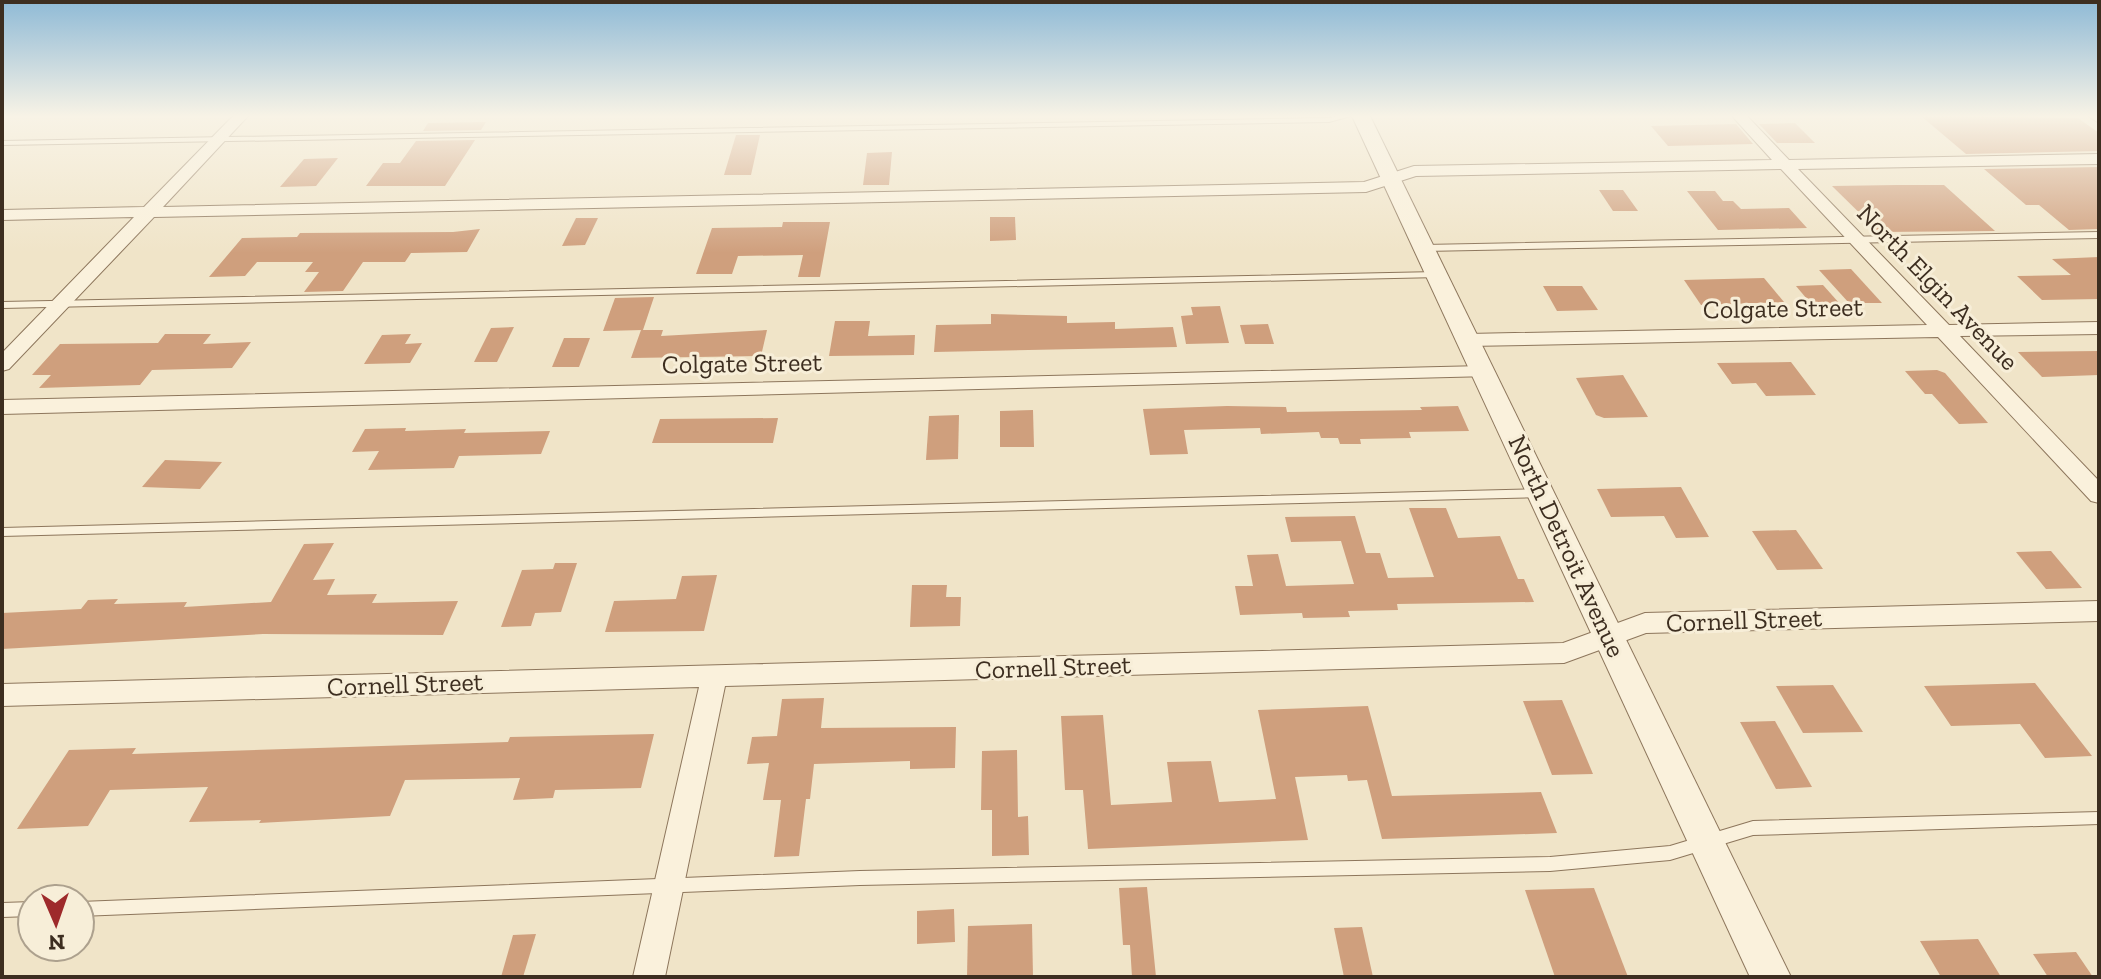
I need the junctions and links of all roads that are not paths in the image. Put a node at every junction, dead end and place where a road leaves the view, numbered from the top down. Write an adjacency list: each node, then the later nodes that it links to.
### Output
1 (196, 162): 7 (street)
2 (1382, 162): 6 (street, North Detroit Avenue)
3 (1782, 162): 5 (street, North Elgin Avenue)
4 (1930, 162): 5 (street)
5 (1784, 164): 6 (street); 10 (street, North Elgin Avenue)
6 (1390, 179): 7 (street); 11 (street, North Detroit Avenue)
7 (148, 212): 8 (street); 13 (street)
8 (2, 215)
9 (2099, 235): 10 (lane)
10 (1857, 240): 11 (lane); 16 (street, North Elgin Avenue)
11 (1424, 248): 12 (street, North Detroit Avenue)
12 (1437, 275): 13 (lane); 17 (street, North Detroit Avenue)
13 (60, 304): 14 (lane); 18 (street)
14 (2, 305)
15 (2099, 328): 16 (street, Colgate Street)
16 (1943, 331): 17 (street, Colgate Street); 22 (street, North Elgin Avenue)
17 (1468, 340): 19 (street, North Detroit Avenue)
18 (2, 365)
19 (1483, 372): 20 (street, Colgate Street); 21 (street, North Detroit Avenue)
20 (2, 407)
21 (1541, 493): 23 (lane); 25 (street, North Detroit Avenue)
22 (2099, 495)
23 (2, 532)
24 (2099, 611): 25 (street, Cornell Street)
25 (1610, 636): 26 (street, Cornell Street); 29 (street, North Detroit Avenue)
26 (714, 676): 27 (street, Cornell Street); 30 (street)
27 (2, 695)
28 (2099, 818): 29 (lane)
29 (1707, 842): 30 (lane); 33 (street, North Detroit Avenue)
30 (668, 888): 31 (lane); 32 (street)
31 (96, 908)
32 (649, 977)
33 (1771, 977)

